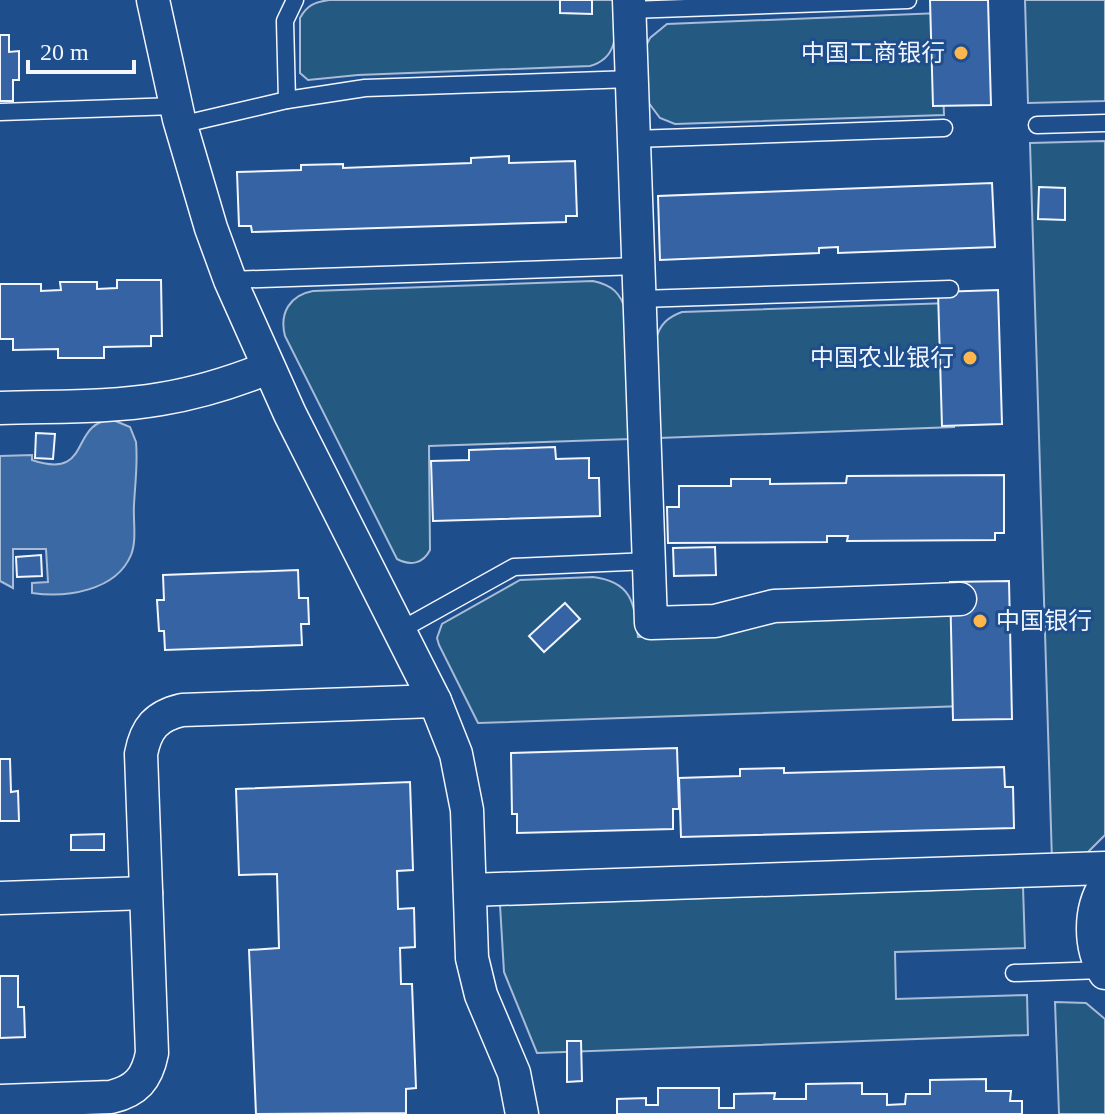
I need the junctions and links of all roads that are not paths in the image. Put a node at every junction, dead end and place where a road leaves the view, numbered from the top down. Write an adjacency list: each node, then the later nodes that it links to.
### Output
1 (153, 0): 8 (street)
2 (295, 0): 6 (lane)
3 (908, 0): 4 (lane)
4 (630, 5): 5 (street)
5 (632, 79): 6 (lane); 12 (street)
6 (287, 100): 8 (lane)
7 (0, 112): 8 (lane)
8 (178, 115): 14 (street)
9 (1105, 123): 10 (lane)
10 (1037, 125)
11 (944, 128): 12 (lane)
12 (634, 139): 13 (street)
13 (639, 266): 14 (lane); 16 (street)
14 (230, 280): 17 (street)
15 (950, 289): 16 (lane)
16 (640, 299): 19 (street)
17 (268, 368): 18 (street); 21 (street)
18 (0, 408)
19 (649, 561): 20 (street); 21 (lane)
20 (960, 599)
21 (399, 631): 22 (street)
22 (435, 701): 25 (street); 26 (street)
23 (1105, 868): 25 (street)
24 (1105, 885): 28 (street)
25 (470, 890): 31 (street)
26 (146, 893): 27 (street); 30 (street)
27 (0, 898)
28 (1104, 971): 29 (lane)
29 (1014, 973)
30 (0, 1101)
31 (522, 1114)

